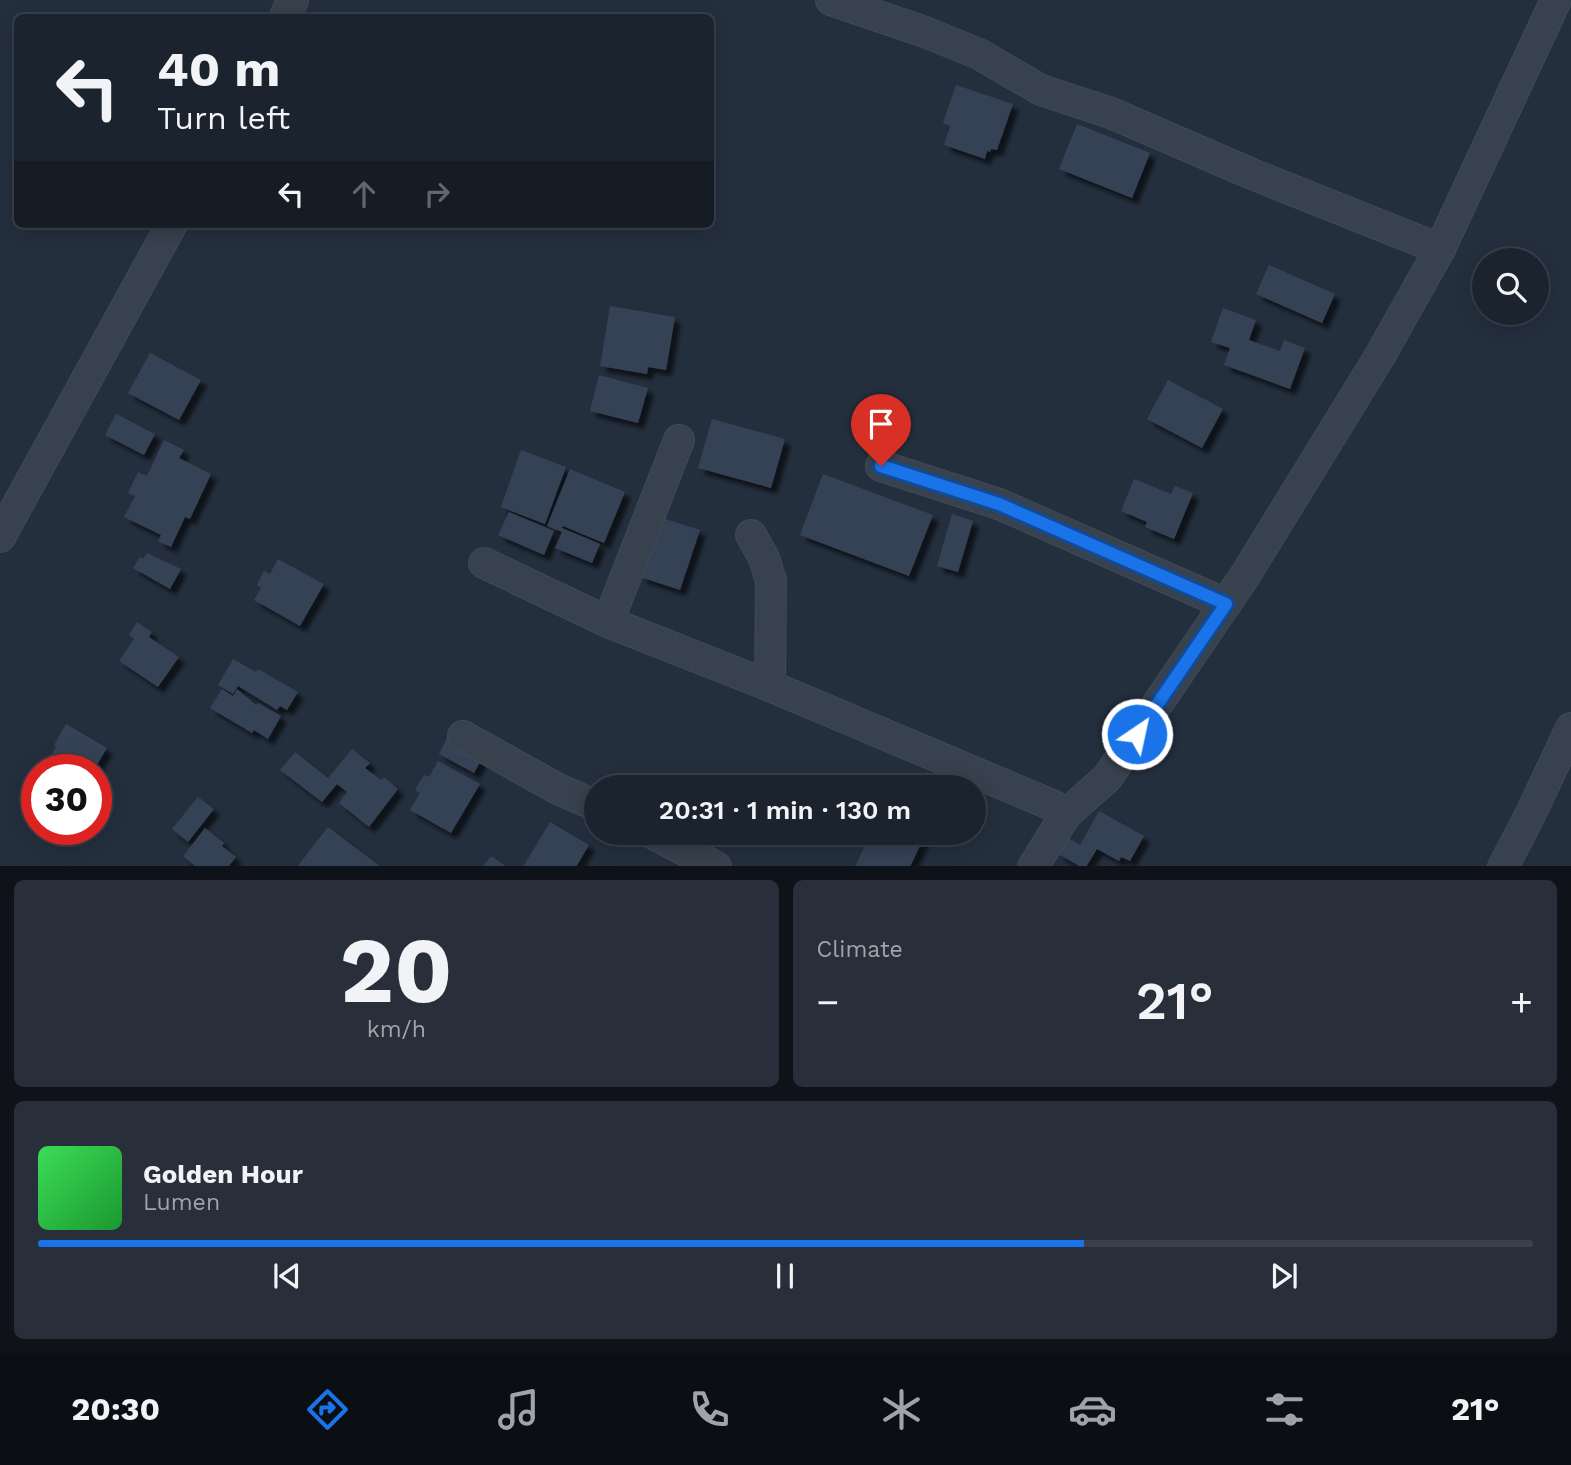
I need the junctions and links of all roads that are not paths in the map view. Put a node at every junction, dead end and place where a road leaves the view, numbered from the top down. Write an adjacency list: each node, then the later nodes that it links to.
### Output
1 (831, 0): 4 (street)
2 (1556, 0): 4 (street)
3 (170, 228): 8 (street)
4 (1440, 249): 10 (street)
5 (679, 440): 11 (street)
6 (881, 466): 10 (street)
7 (751, 535): 12 (street)
8 (0, 537)
9 (484, 563): 11 (street)
10 (1226, 604): 16 (street)
11 (608, 622): 12 (street)
12 (770, 686): 16 (street)
13 (1571, 727): 20 (street)
14 (463, 736): 15 (street)
15 (584, 800)
16 (1066, 814): 19 (street)
17 (675, 845): 18 (street)
18 (716, 866)
19 (1033, 866)
20 (1503, 866)

